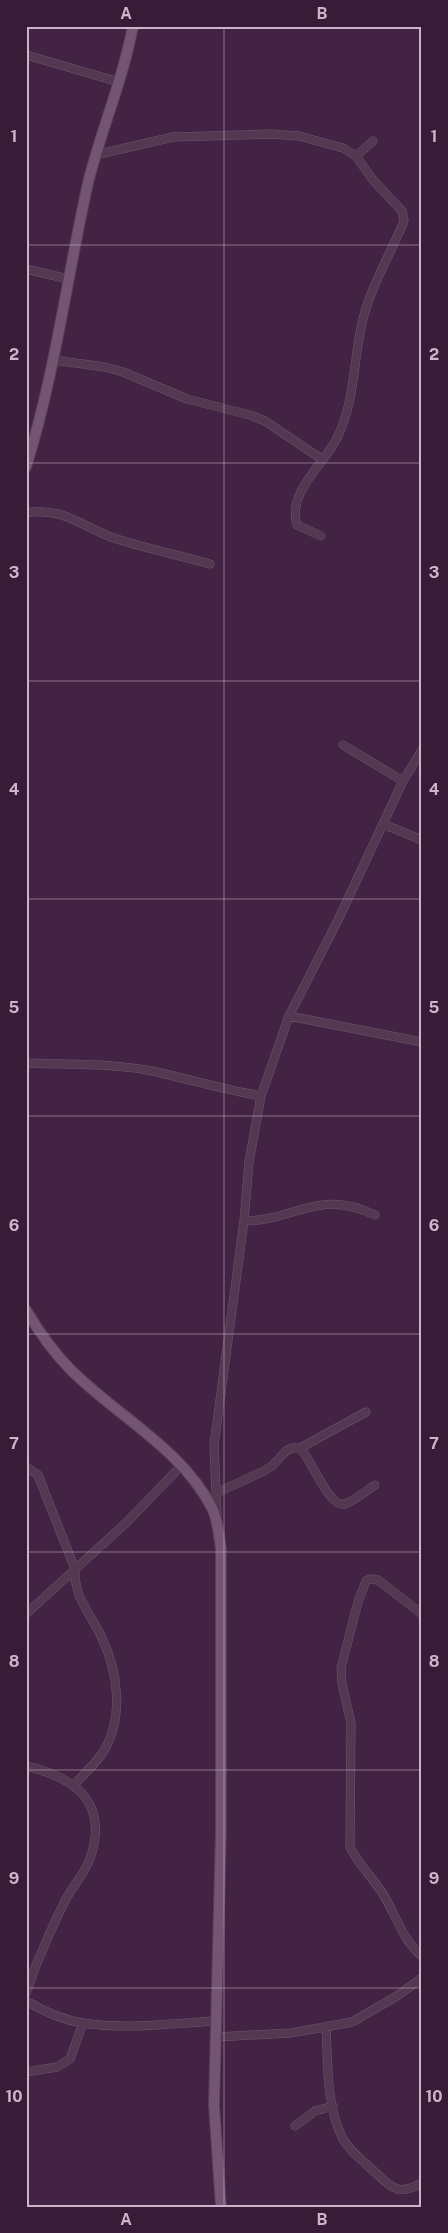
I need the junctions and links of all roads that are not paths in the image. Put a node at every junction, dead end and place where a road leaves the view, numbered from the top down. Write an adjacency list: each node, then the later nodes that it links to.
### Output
1 (133, 26): 3 (main road)
2 (26, 55): 3 (street)
3 (119, 82): 5 (main road)
4 (373, 141): 6 (street)
5 (95, 155): 6 (street); 8 (main road)
6 (356, 156): 10 (street)
7 (26, 269): 8 (street)
8 (68, 279): 9 (main road)
9 (53, 360): 10 (street); 11 (main road)
10 (323, 460): 13 (street)
11 (26, 467)
12 (26, 513): 14 (street)
13 (321, 536)
14 (210, 564)
15 (343, 745): 17 (street)
16 (422, 750): 17 (street)
17 (403, 781): 18 (street)
18 (383, 824): 19 (street); 20 (street)
19 (422, 840)
20 (289, 1016): 21 (street); 23 (street)
21 (422, 1042)
22 (26, 1063): 23 (street)
23 (261, 1096): 25 (street)
24 (375, 1215): 25 (street)
25 (244, 1221): 32 (street)
26 (26, 1310): 29 (main road)
27 (366, 1412): 28 (street)
28 (300, 1448): 31 (street); 32 (street)
29 (181, 1466): 33 (main road); 34 (street)
30 (26, 1468): 34 (street)
31 (375, 1485)
32 (216, 1493): 33 (street)
33 (217, 1524): 43 (main road)
34 (75, 1569): 35 (street); 38 (street)
35 (26, 1614)
36 (422, 1614): 39 (street)
37 (26, 1766): 38 (street)
38 (74, 1785): 41 (street)
39 (422, 1956)
40 (422, 1978): 45 (street)
41 (26, 1993)
42 (26, 2001): 44 (street)
43 (218, 2021): 44 (street); 46 (main road)
44 (83, 2023): 47 (street)
45 (326, 2028): 46 (street); 48 (street)
46 (216, 2037): 51 (main road)
47 (26, 2072)
48 (333, 2106): 49 (street); 50 (street)
49 (295, 2126)
50 (422, 2183)
51 (221, 2207)

